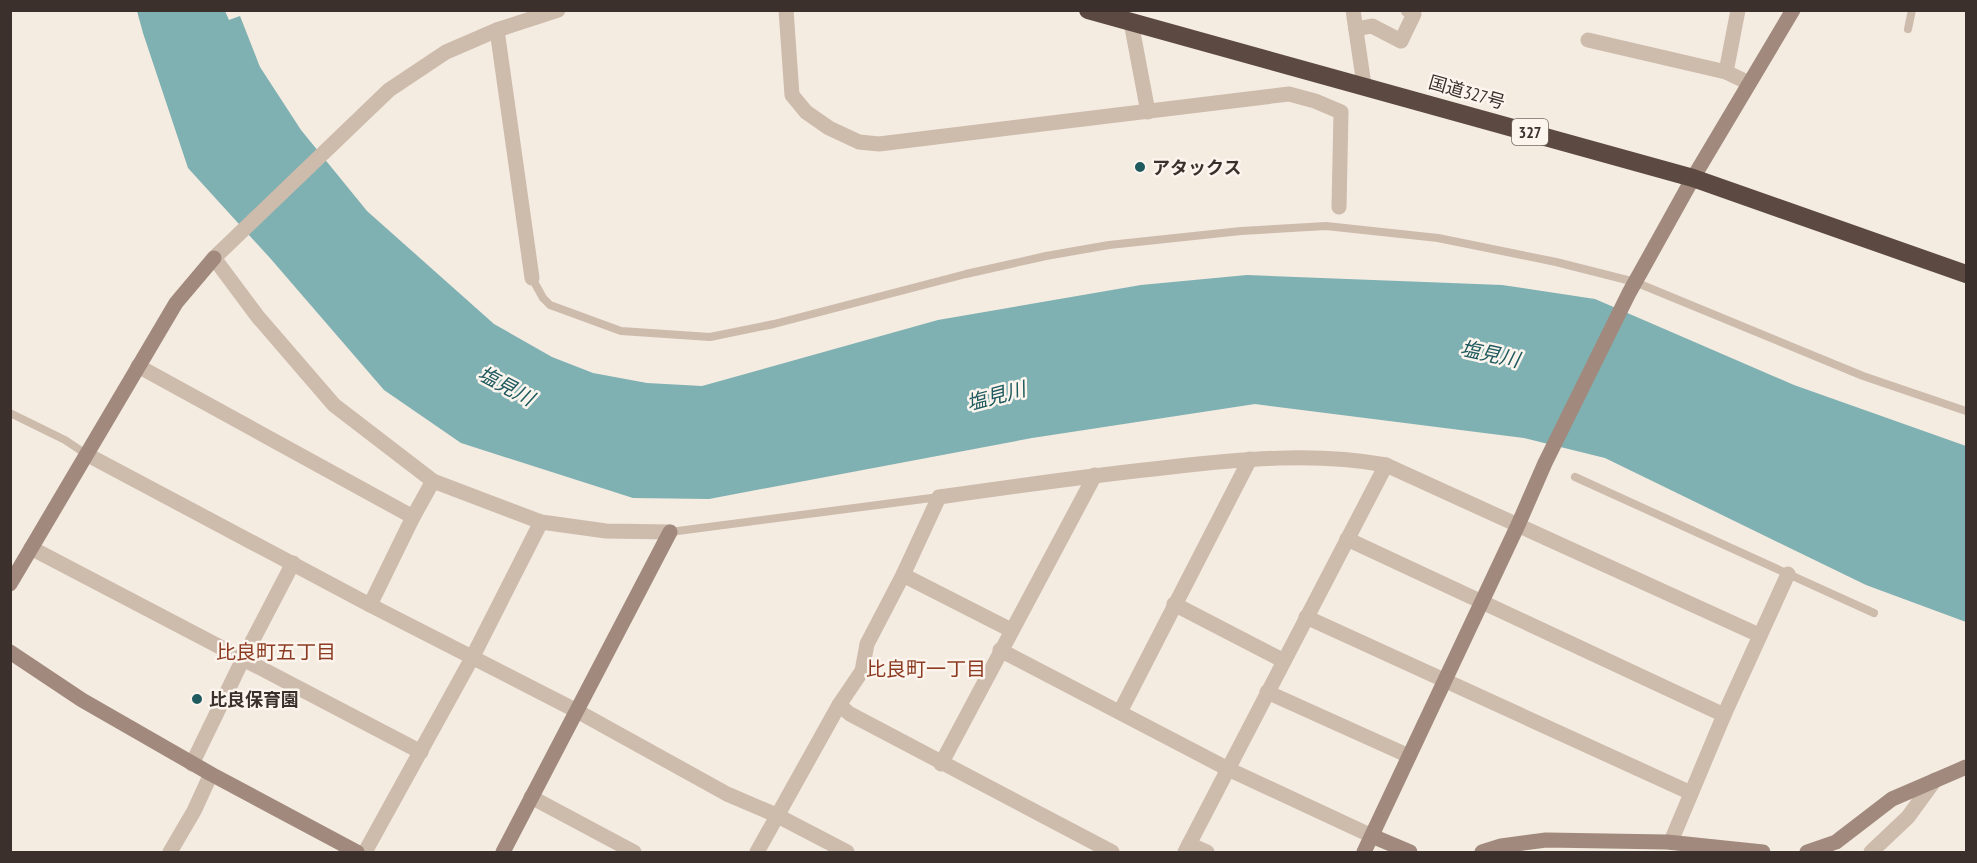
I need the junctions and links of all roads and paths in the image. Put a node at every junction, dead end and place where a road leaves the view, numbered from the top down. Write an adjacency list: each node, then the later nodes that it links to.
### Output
1 (558, 10): 12 (street)
2 (786, 10): 17 (street)
3 (1088, 10): 9 (highway, 国道327号 / 327)
4 (1353, 10): 11 (street)
5 (1407, 10): 11 (street)
6 (1738, 10): 14 (street)
7 (1793, 10): 15 (street)
8 (1912, 10): 10 (lane)
9 (1131, 22): 16 (highway, 国道327号 / 327); 17 (street)
10 (1908, 28)
11 (1356, 29): 16 (street)
12 (497, 30): 20 (street); 22 (street)
13 (1588, 40): 14 (street)
14 (1726, 72): 15 (street)
15 (1749, 83): 18 (street)
16 (1364, 85): 18 (highway, 国道327号 / 327)
17 (1148, 112): 19 (street)
18 (1693, 178): 21 (highway, 国道327号 / 327); 23 (street)
19 (1339, 207)
20 (214, 258): 24 (street); 32 (street)
21 (1966, 274)
22 (532, 278): 23 (lane)
23 (1632, 287): 25 (lane); 36 (street)
24 (138, 366): 27 (street); 34 (street)
25 (1966, 411)
26 (10, 413): 27 (lane)
27 (86, 454): 39 (street); 40 (street)
28 (1250, 459): 29 (street); 30 (street); 45 (street)
29 (1386, 465): 36 (street); 38 (street)
30 (1095, 475): 33 (street); 49 (street)
31 (1575, 477): 41 (lane)
32 (432, 482): 34 (street); 35 (street)
33 (939, 497): 37 (lane); 42 (street)
34 (412, 517): 46 (street)
35 (541, 522): 37 (street); 53 (street)
36 (1518, 525): 44 (street); 50 (street)
37 (670, 532): 59 (street)
38 (1347, 539): 44 (street); 48 (street)
39 (32, 548): 43 (street); 54 (street)
40 (293, 563): 46 (street); 54 (street)
41 (1788, 574): 47 (lane); 50 (street)
42 (903, 575): 49 (street); 58 (street)
43 (10, 584)
44 (1482, 602): 56 (street); 61 (street)
45 (1174, 604): 55 (street); 60 (street)
46 (370, 605): 53 (street)
47 (1874, 613)
48 (1306, 617): 55 (street); 56 (street)
49 (1011, 630): 51 (street)
50 (1759, 635): 61 (street)
51 (1000, 650): 60 (street); 65 (street)
52 (10, 652): 64 (street)
53 (472, 658): 59 (street); 62 (street)
54 (243, 659): 62 (street); 64 (street)
55 (1284, 660): 57 (street)
56 (1444, 680): 63 (street); 70 (street)
57 (1268, 692): 63 (street); 67 (street)
58 (839, 705): 65 (street); 72 (street)
59 (577, 711): 71 (street); 72 (street)
60 (1120, 712): 67 (street)
61 (1724, 716): 70 (street)
62 (421, 752): 78 (street)
63 (1409, 756): 73 (street)
64 (192, 764): 68 (street)
65 (941, 764): 83 (street)
66 (1966, 767): 69 (street)
67 (1228, 769): 73 (street); 75 (street)
68 (211, 774): 76 (street); 77 (street)
69 (1935, 780): 89 (street); 90 (street)
70 (1691, 793): 74 (street)
71 (531, 797): 79 (street); 80 (street)
72 (776, 815): 81 (street); 82 (street)
73 (1372, 836): 85 (street); 86 (street)
74 (1674, 842): 87 (street); 88 (street)
75 (1187, 848): 84 (street)
76 (170, 852)
77 (357, 852)
78 (365, 852)
79 (503, 852)
80 (634, 852)
81 (757, 852)
82 (847, 852)
83 (1112, 852)
84 (1207, 852)
85 (1364, 852)
86 (1410, 852)
87 (1482, 852)
88 (1763, 852)
89 (1807, 852)
90 (1870, 852)

